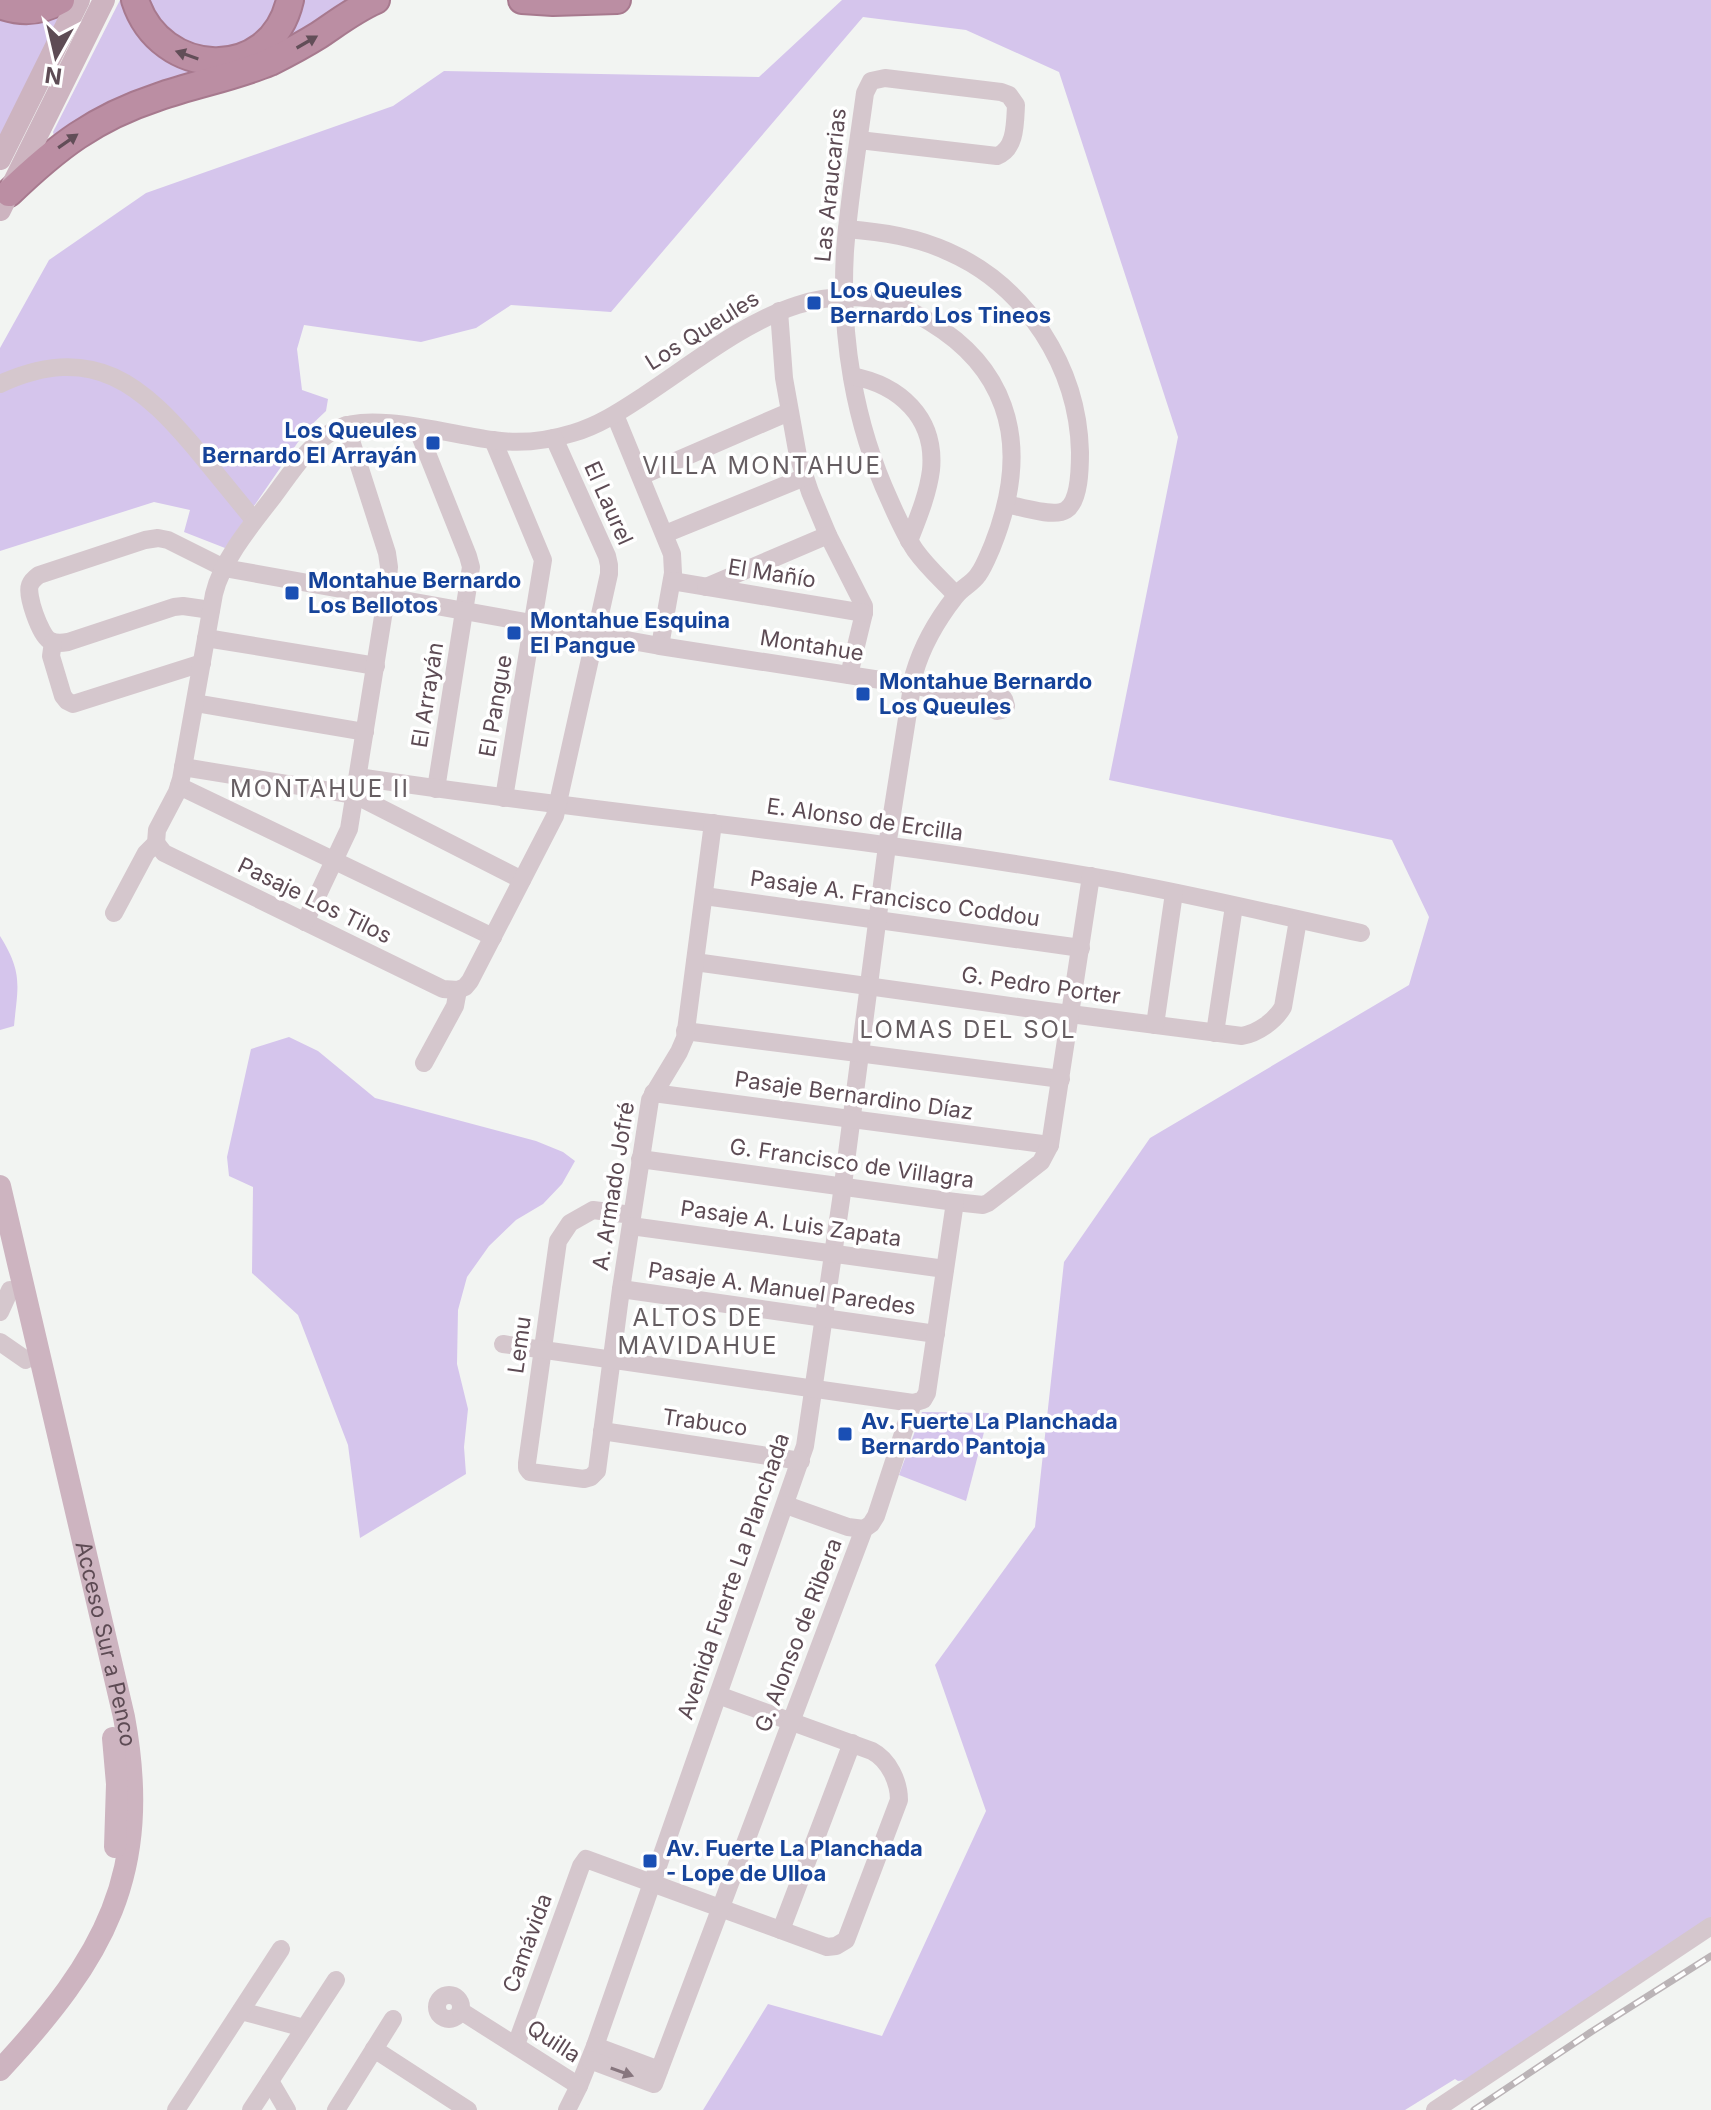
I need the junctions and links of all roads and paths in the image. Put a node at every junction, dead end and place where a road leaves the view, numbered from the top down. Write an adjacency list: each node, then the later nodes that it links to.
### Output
1 (61, 0): 9 (highway)
2 (79, 0): 11 (main road)
3 (104, 0): 12 (main road)
4 (135, 0): 5 (highway, one-way to 4)
5 (290, 0)
6 (376, 0): 12 (highway, one-way to 6)
7 (522, 0): 8 (highway)
8 (617, 0)
9 (0, 5)
10 (859, 140): 10 (street, Las Araucarias); 13 (street, Las Araucarias)
11 (0, 159)
12 (4, 202)
13 (847, 229): 14 (street, Las Araucarias); 26 (street)
14 (845, 297): 15 (street, Los Queules); 16 (street, Las Araucarias); 26 (street, Los Queules)
15 (779, 311): 18 (street); 19 (street, Los Queules)
16 (852, 376): 30 (street, Las Araucarias); 30 (street)
17 (0, 384): 27 (street)
18 (789, 412): 24 (street); 25 (street)
19 (615, 415): 22 (street, Los Queules); 24 (street)
20 (346, 425): 21 (street, Los Queules); 27 (street); 35 (street)
21 (417, 428): 23 (street, Los Queules); 37 (street, El Arrayán)
22 (554, 438): 23 (street, Los Queules); 40 (street, El Laurel)
23 (493, 440): 39 (street, El Pangue)
24 (641, 476): 28 (street)
25 (805, 477): 28 (street); 29 (street)
26 (1006, 504): 34 (street, Los Queules)
27 (254, 520): 31 (street)
28 (665, 534): 32 (street)
29 (828, 535): 33 (street); 38 (street)
30 (909, 541): 34 (street, Las Araucarias)
31 (224, 568): 35 (street, Montahue); 36 (street); 42 (street, Montahue)
32 (672, 581): 33 (street, El Mañío); 43 (street)
33 (706, 587): 38 (street, El Mañío)
34 (956, 595): 47 (street, Los Queules)
35 (386, 598): 37 (street, Montahue); 45 (street)
36 (211, 610): 41 (street); 42 (street)
37 (465, 612): 39 (street, Montahue); 54 (street, El Arrayán)
38 (864, 613): 46 (street)
39 (533, 624): 40 (street, Montahue); 55 (street, El Pangue)
40 (594, 635): 43 (street, Montahue); 56 (street, El Laurel)
41 (206, 638): 44 (street); 45 (street)
42 (53, 642): 44 (street)
43 (660, 646): 46 (street, Montahue)
44 (202, 663): 48 (street)
45 (376, 666): 50 (street)
46 (849, 675): 47 (street, Montahue)
47 (913, 685): 49 (street, Montahue); 59 (street, Los Queules)
48 (195, 703): 50 (street); 51 (street)
49 (991, 703)
50 (365, 732): 53 (street)
51 (183, 767): 52 (street); 53 (street, E. Alonso de Ercilla)
52 (179, 786): 58 (street); 60 (street)
53 (357, 786): 54 (street, E. Alonso de Ercilla); 60 (street); 62 (street)
54 (436, 789): 55 (street, E. Alonso de Ercilla)
55 (504, 798): 56 (street, E. Alonso de Ercilla)
56 (557, 804): 57 (street, E. Alonso de Ercilla); 62 (street, El Laurel)
57 (713, 823): 59 (street, E. Alonso de Ercilla); 64 (street, A. Armado Jofré)
58 (156, 843): 66 (street); 69 (street, Pasaje Los Tilos)
59 (887, 846): 61 (street, E. Alonso de Ercilla); 67 (street, Avenida Fuerte La Planchada)
60 (335, 861): 69 (street); 71 (street)
61 (1091, 876): 63 (street, E. Alonso de Ercilla); 72 (street)
62 (522, 880): 71 (street, El Laurel)
63 (1174, 893): 65 (street, E. Alonso de Ercilla); 77 (street)
64 (704, 896): 67 (street, Pasaje A. Francisco Coddou); 73 (street, A. Armado Jofré)
65 (1234, 906): 68 (street, E. Alonso de Ercilla); 79 (street)
66 (114, 913)
67 (878, 920): 72 (street, Pasaje A. Francisco Coddou); 74 (street, Avenida Fuerte La Planchada)
68 (1298, 920): 70 (street, E. Alonso de Ercilla); 79 (street, G. Pedro Porter)
69 (305, 922): 75 (street, Pasaje Los Tilos)
70 (1361, 933)
71 (493, 937): 75 (street, El Laurel)
72 (1081, 948): 76 (street)
73 (695, 962): 74 (street, G. Pedro Porter); 78 (street, A. Armado Jofré)
74 (868, 986): 76 (street, G. Pedro Porter); 80 (street, Avenida Fuerte La Planchada)
75 (458, 990): 81 (street, El Laurel)
76 (1071, 1014): 77 (street, G. Pedro Porter); 82 (street)
77 (1155, 1025): 79 (street, G. Pedro Porter)
78 (685, 1031): 80 (street); 83 (street, A. Armado Jofré)
79 (1215, 1033)
80 (859, 1053): 82 (street); 84 (street, Avenida Fuerte La Planchada)
81 (424, 1063)
82 (1061, 1079): 85 (street)
83 (653, 1093): 84 (street, Pasaje Bernardino Díaz); 86 (street, A. Armado Jofré)
84 (851, 1119): 85 (street, Pasaje Bernardino Díaz); 88 (street, Avenida Fuerte La Planchada)
85 (1050, 1145): 89 (street, G. Francisco de Villagra)
86 (640, 1159): 88 (street, G. Francisco de Villagra); 90 (street, A. Armado Jofré)
87 (0, 1186): 128 (main road, Acceso Sur a Penco)
88 (842, 1186): 89 (street, G. Francisco de Villagra); 92 (street, Avenida Fuerte La Planchada)
89 (955, 1202): 93 (street, G. Alonso de Ribera)
90 (632, 1220): 92 (street, Pasaje A. Luis Zapata); 94 (street, A. Armado Jofré); 101 (street, Lemu)
91 (0, 1246): 95 (main road, Acceso Sur a Penco)
92 (832, 1253): 93 (street, Pasaje A. Luis Zapata); 97 (street, Avenida Fuerte La Planchada)
93 (945, 1269): 98 (street, G. Alonso de Ribera)
94 (621, 1289): 97 (street, Pasaje A. Manuel Paredes); 103 (street, A. Armado Jofré)
95 (10, 1290): 96 (street); 102 (main road, Acceso Sur a Penco)
96 (0, 1312)
97 (823, 1319): 98 (street, Pasaje A. Manuel Paredes); 104 (street, Avenida Fuerte La Planchada)
98 (936, 1334): 105 (street, G. Alonso de Ribera)
99 (0, 1342): 102 (street)
100 (503, 1344): 101 (street)
101 (543, 1350): 103 (street); 108 (street, Lemu)
102 (26, 1360): 126 (main road, Acceso Sur a Penco)
103 (612, 1360): 104 (street); 106 (street, A. Armado Jofré)
104 (813, 1388): 105 (street); 107 (street, Avenida Fuerte La Planchada)
105 (913, 1403): 110 (street, G. Alonso de Ribera)
106 (602, 1431): 107 (street, Trabuco); 108 (street, A. Armado Jofré)
107 (801, 1461): 109 (street, Avenida Fuerte La Planchada)
108 (597, 1471)
109 (786, 1505): 110 (street); 111 (street, Avenida Fuerte La Planchada)
110 (864, 1529): 112 (street, G. Alonso de Ribera)
111 (718, 1695): 112 (street); 114 (street, Avenida Fuerte La Planchada)
112 (791, 1721): 113 (street); 115 (street, G. Alonso de Ribera)
113 (852, 1743): 117 (street); 117 (street)
114 (652, 1883): 115 (street); 124 (street, Camávida); 127 (street, Avenida Fuerte La Planchada)
115 (721, 1907): 117 (street); 127 (street, G. Alonso de Ribera)
116 (1711, 1926): 137 (street)
117 (781, 1930)
118 (281, 1949): 120 (street)
119 (336, 1980): 123 (street)
120 (241, 2011): 123 (street); 131 (street)
121 (461, 2011): 124 (street, Quilla)
122 (393, 2019): 125 (street)
123 (304, 2028): 129 (street)
124 (516, 2045): 130 (street, Quilla)
125 (374, 2049): 134 (street); 135 (street)
126 (0, 2050)
127 (592, 2053): 130 (street, Avenida Fuerte La Planchada)
128 (0, 2070)
129 (270, 2081): 132 (street); 133 (street)
130 (579, 2086): 136 (street, Avenida Fuerte La Planchada)
131 (176, 2110)
132 (251, 2110)
133 (287, 2110)
134 (336, 2110)
135 (468, 2110)
136 (567, 2110)
137 (1435, 2110)

